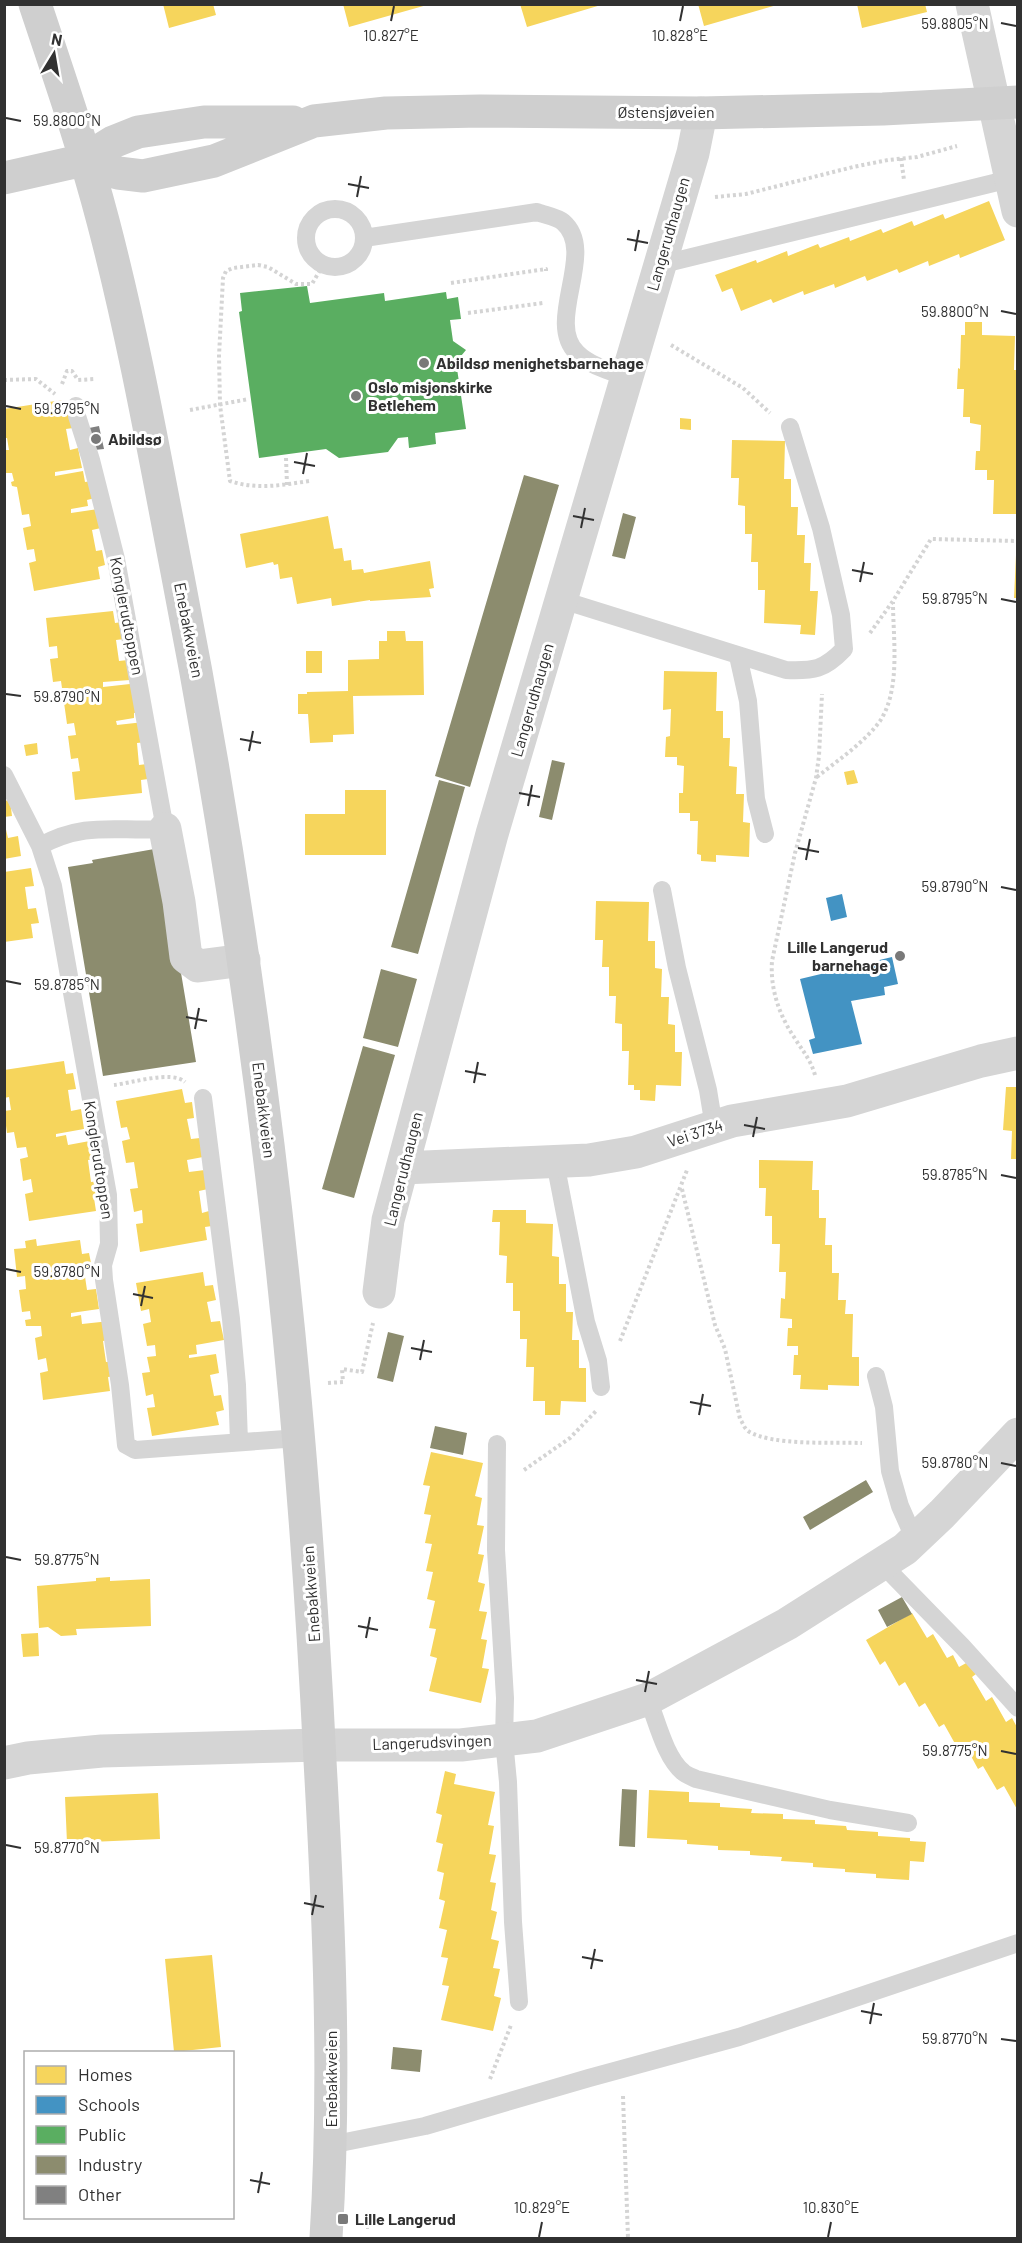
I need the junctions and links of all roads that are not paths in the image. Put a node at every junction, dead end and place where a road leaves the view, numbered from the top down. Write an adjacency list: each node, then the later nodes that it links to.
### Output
1 (35, 4): 6 (main road, Enebakkveien)
2 (972, 4): 3 (street)
3 (1005, 103): 4 (main road, Østensjøveien); 8 (street)
4 (701, 112): 5 (main road, Østensjøveien); 11 (street, Langerudhaugen)
5 (314, 121): 6 (main road, Østensjøveien); 6 (main road, Østensjøveien)
6 (84, 159): 7 (main road, Østensjøveien); 22 (main road, Enebakkveien)
7 (4, 178)
8 (1014, 179): 9 (street); 11 (lane)
9 (1017, 211)
10 (364, 238): 10 (lane); 12 (lane)
11 (659, 266): 12 (street, Langerudhaugen)
12 (627, 377): 15 (street, Langerudhaugen)
13 (76, 406): 18 (lane, Konglerudtoppen)
14 (790, 427): 16 (lane)
15 (562, 600): 16 (lane); 27 (street, Langerudhaugen)
16 (738, 656): 19 (lane)
17 (4, 775): 20 (lane, Konglerudtoppen)
18 (165, 829): 20 (lane); 22 (street, Konglerudtoppen)
19 (765, 834)
20 (40, 846): 33 (lane, Konglerudtoppen)
21 (662, 890): 25 (lane)
22 (244, 960): 32 (main road, Enebakkveien)
23 (1017, 1053): 25 (street, Vei 3734)
24 (203, 1098): 33 (lane)
25 (706, 1129): 26 (street, Vei 3734)
26 (555, 1162): 27 (street, Vei 3734); 30 (lane)
27 (402, 1168): 28 (street, Langerudhaugen)
28 (379, 1292)
29 (876, 1376): 35 (lane)
30 (601, 1387)
31 (1017, 1434): 35 (street, Langerudsvingen)
32 (299, 1438): 33 (lane, Konglerudtoppen); 40 (main road, Enebakkveien)
33 (239, 1442)
34 (497, 1444): 39 (lane)
35 (915, 1540): 36 (street, Langerudsvingen)
36 (882, 1564): 37 (street, Langerudsvingen); 38 (lane)
37 (648, 1699): 39 (street, Langerudsvingen); 42 (lane)
38 (1017, 1708)
39 (504, 1740): 40 (street, Langerudsvingen); 44 (lane)
40 (320, 1745): 41 (street, Langerudsvingen); 45 (main road, Enebakkveien)
41 (4, 1763)
42 (908, 1823)
43 (1017, 1943): 45 (lane)
44 (519, 2002)
45 (330, 2145): 46 (main road, Enebakkveien)
46 (326, 2238)

